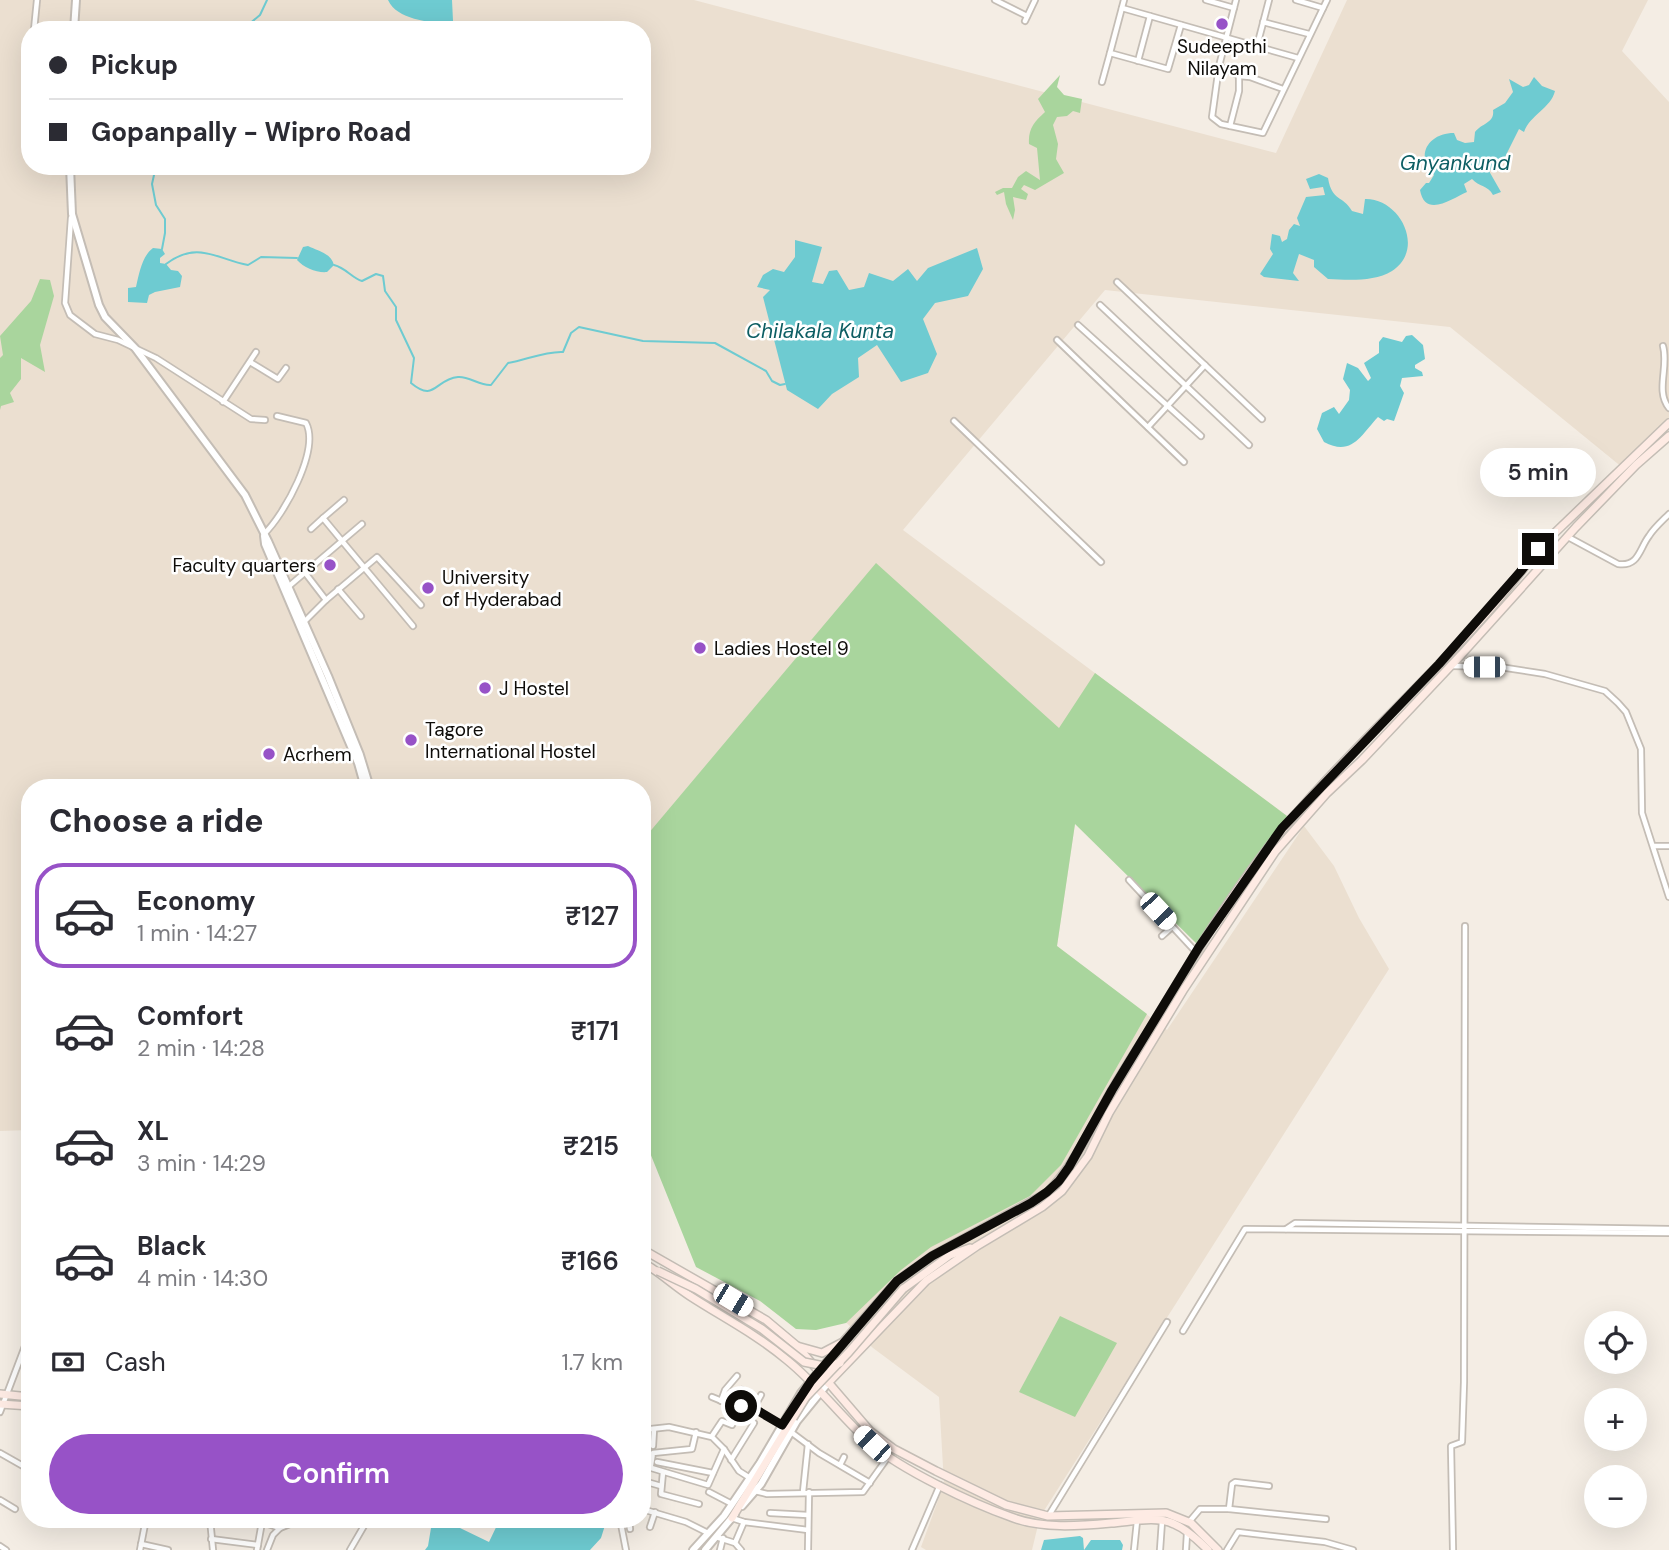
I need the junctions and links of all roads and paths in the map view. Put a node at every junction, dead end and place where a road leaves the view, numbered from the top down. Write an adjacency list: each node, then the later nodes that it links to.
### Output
1 (37, 0): 15 (street)
2 (76, 0): 16 (street)
3 (995, 0): 4 (street)
4 (1035, 0)
5 (1124, 0): 11 (street)
6 (1206, 0): 12 (street)
7 (1236, 0): 12 (street)
8 (1269, 0): 17 (street)
9 (1296, 0): 13 (street)
10 (1327, 0): 13 (street)
11 (1122, 8): 14 (street); 22 (street)
12 (1234, 8): 20 (street)
13 (1323, 8): 19 (street)
14 (1150, 16): 18 (street); 24 (street)
15 (35, 21)
16 (75, 21)
17 (1263, 22): 19 (street); 21 (street)
18 (1181, 24): 20 (street); 24 (street)
19 (1309, 34): 23 (street)
20 (1227, 38): 21 (street); 25 (street)
21 (1257, 46): 23 (street)
22 (1110, 52): 24 (street); 27 (street)
23 (1298, 58): 28 (street)
24 (1138, 61)
25 (1219, 66): 26 (street); 29 (street)
26 (1239, 76): 28 (street); 29 (street)
27 (1102, 82)
28 (1283, 89): 29 (street)
29 (1230, 126)
30 (70, 175): 31 (street)
31 (72, 214): 37 (street); 37 (street)
32 (1117, 282): 40 (street)
33 (1100, 305): 42 (street)
34 (1079, 325): 44 (street)
35 (1057, 340): 51 (street)
36 (1663, 346): 45 (street)
37 (135, 348): 43 (street); 63 (street)
38 (256, 352): 39 (street)
39 (250, 362): 41 (street); 43 (street)
40 (1205, 365): 42 (street); 47 (street)
41 (286, 368)
42 (1186, 385): 44 (street); 54 (street)
43 (223, 402): 48 (street)
44 (1167, 406): 51 (street); 52 (street)
45 (1669, 408)
46 (277, 416): 63 (street)
47 (1262, 419)
48 (265, 420)
49 (954, 421): 66 (street)
50 (1669, 423): 59 (main road)
51 (1148, 427): 55 (street)
52 (1201, 436)
53 (1669, 436): 61 (main road)
54 (1249, 445)
55 (1184, 462)
56 (344, 500): 58 (street)
57 (1669, 514): 64 (street)
58 (323, 518): 62 (street); 65 (street)
59 (1566, 522): 61 (main road); 79 (main road)
60 (362, 524): 65 (street)
61 (1576, 527): 64 (main road)
62 (311, 530)
63 (264, 534): 69 (street)
64 (1567, 536): 76 (main road)
65 (342, 541): 67 (street); 68 (street)
66 (1101, 562)
67 (364, 567): 70 (street); 72 (street); 75 (street)
68 (306, 574): 69 (street); 71 (street)
69 (286, 588): 74 (street); 77 (street)
70 (338, 589): 71 (street); 73 (street)
71 (326, 600): 74 (street)
72 (421, 605)
73 (361, 616)
74 (304, 622): 78 (street)
75 (413, 626)
76 (1450, 666): 80 (main road); 82 (street)
77 (364, 779)
78 (365, 779)
79 (1275, 839): 80 (main road); 88 (main road)
80 (1282, 845): 90 (main road)
81 (1669, 845): 82 (street)
82 (1654, 846): 84 (street)
83 (1129, 880): 86 (street)
84 (1669, 897)
85 (1465, 926): 91 (street)
86 (1172, 927): 87 (street); 88 (street)
87 (1162, 936)
88 (1196, 952): 89 (main road)
89 (1095, 1121): 90 (main road); 99 (main road)
90 (1103, 1126): 93 (main road)
91 (1465, 1228): 92 (street); 98 (street); 199 (street)
92 (1669, 1231)
93 (977, 1246): 102 (main road, bridge); 106 (main road)
94 (651, 1255): 100 (main road)
95 (651, 1267): 96 (main road)
96 (657, 1271): 102 (main road, bridge); 105 (main road)
97 (1167, 1322): 157 (street)
98 (1183, 1331)
99 (843, 1342): 100 (main road); 103 (street)
100 (797, 1346): 103 (main road)
101 (21, 1353): 109 (street)
102 (840, 1363): 158 (main road, bridge)
103 (818, 1372): 105 (street); 106 (main road)
104 (737, 1376): 113 (street)
105 (811, 1381): 108 (main road); 119 (street)
106 (828, 1383): 108 (street); 157 (main road)
107 (742, 1390): 115 (street)
108 (821, 1392): 122 (street); 129 (main road)
109 (2, 1395): 111 (main road); 116 (street)
110 (761, 1395): 117 (street)
111 (21, 1396)
112 (712, 1397): 113 (street)
113 (721, 1401): 115 (street)
114 (21, 1406): 116 (main road)
115 (734, 1406): 117 (street)
116 (1, 1407)
117 (755, 1409): 119 (street); 124 (street)
118 (754, 1423): 131 (street)
119 (782, 1425): 139 (street)
120 (651, 1429): 121 (street)
121 (654, 1429): 123 (street); 126 (street)
122 (791, 1432): 125 (street); 145 (street)
123 (696, 1433): 124 (street); 133 (street)
124 (712, 1437): 127 (street)
125 (808, 1443): 135 (street); 147 (street)
126 (653, 1447)
127 (724, 1449): 131 (street); 138 (street)
128 (0, 1453): 134 (street)
129 (888, 1456): 141 (street); 142 (main road)
130 (844, 1457): 135 (street)
131 (731, 1460): 139 (street)
132 (657, 1462): 138 (street)
133 (651, 1464)
134 (21, 1465)
135 (839, 1465): 141 (street)
136 (651, 1468): 137 (street)
137 (663, 1472): 138 (street); 143 (street)
138 (713, 1473)
139 (750, 1478): 150 (street)
140 (651, 1483): 143 (street)
141 (870, 1483): 147 (street)
142 (940, 1484): 160 (main road); 191 (street)
143 (660, 1486): 149 (street)
144 (1269, 1486): 152 (street)
145 (755, 1491): 147 (street); 158 (street)
146 (709, 1492): 150 (street)
147 (806, 1492): 156 (street)
148 (0, 1500): 151 (street)
149 (699, 1504)
150 (732, 1504): 172 (street)
151 (15, 1509)
152 (1229, 1509): 159 (street); 163 (street)
153 (651, 1511): 154 (street)
154 (655, 1512): 164 (street); 172 (street)
155 (770, 1513): 156 (street)
156 (808, 1515): 171 (street)
157 (1048, 1516): 163 (main road)
158 (732, 1518): 162 (street); 174 (street)
159 (1326, 1519)
160 (1137, 1521): 161 (main road); 192 (street)
161 (1162, 1521): 173 (main road); 193 (street)
162 (744, 1522): 171 (street); 176 (street)
163 (1189, 1522): 196 (main road)
164 (651, 1524)
165 (144, 1528): 178 (street)
166 (210, 1528): 175 (street)
167 (260, 1528): 179 (street)
168 (280, 1528): 183 (street)
169 (363, 1528): 184 (street)
170 (622, 1528): 185 (street)
171 (808, 1530): 190 (street)
172 (708, 1533): 186 (street)
173 (1187, 1533): 194 (street); 195 (main road)
174 (720, 1537): 176 (street); 187 (street); 188 (street)
175 (211, 1539): 179 (street); 182 (street)
176 (735, 1543): 189 (street)
177 (0, 1546): 180 (street)
178 (141, 1547): 181 (street)
179 (258, 1547)
180 (6, 1550)
181 (168, 1550)
182 (214, 1550)
183 (267, 1550)
184 (351, 1550)
185 (626, 1550)
186 (693, 1550)
187 (705, 1550)
188 (720, 1550)
189 (741, 1550)
190 (808, 1550)
191 (912, 1550)
192 (1134, 1550)
193 (1160, 1550)
194 (1185, 1550)
195 (1208, 1550)
196 (1218, 1550)
197 (1227, 1550): 198 (street)
198 (1353, 1550)
199 (1453, 1550)

